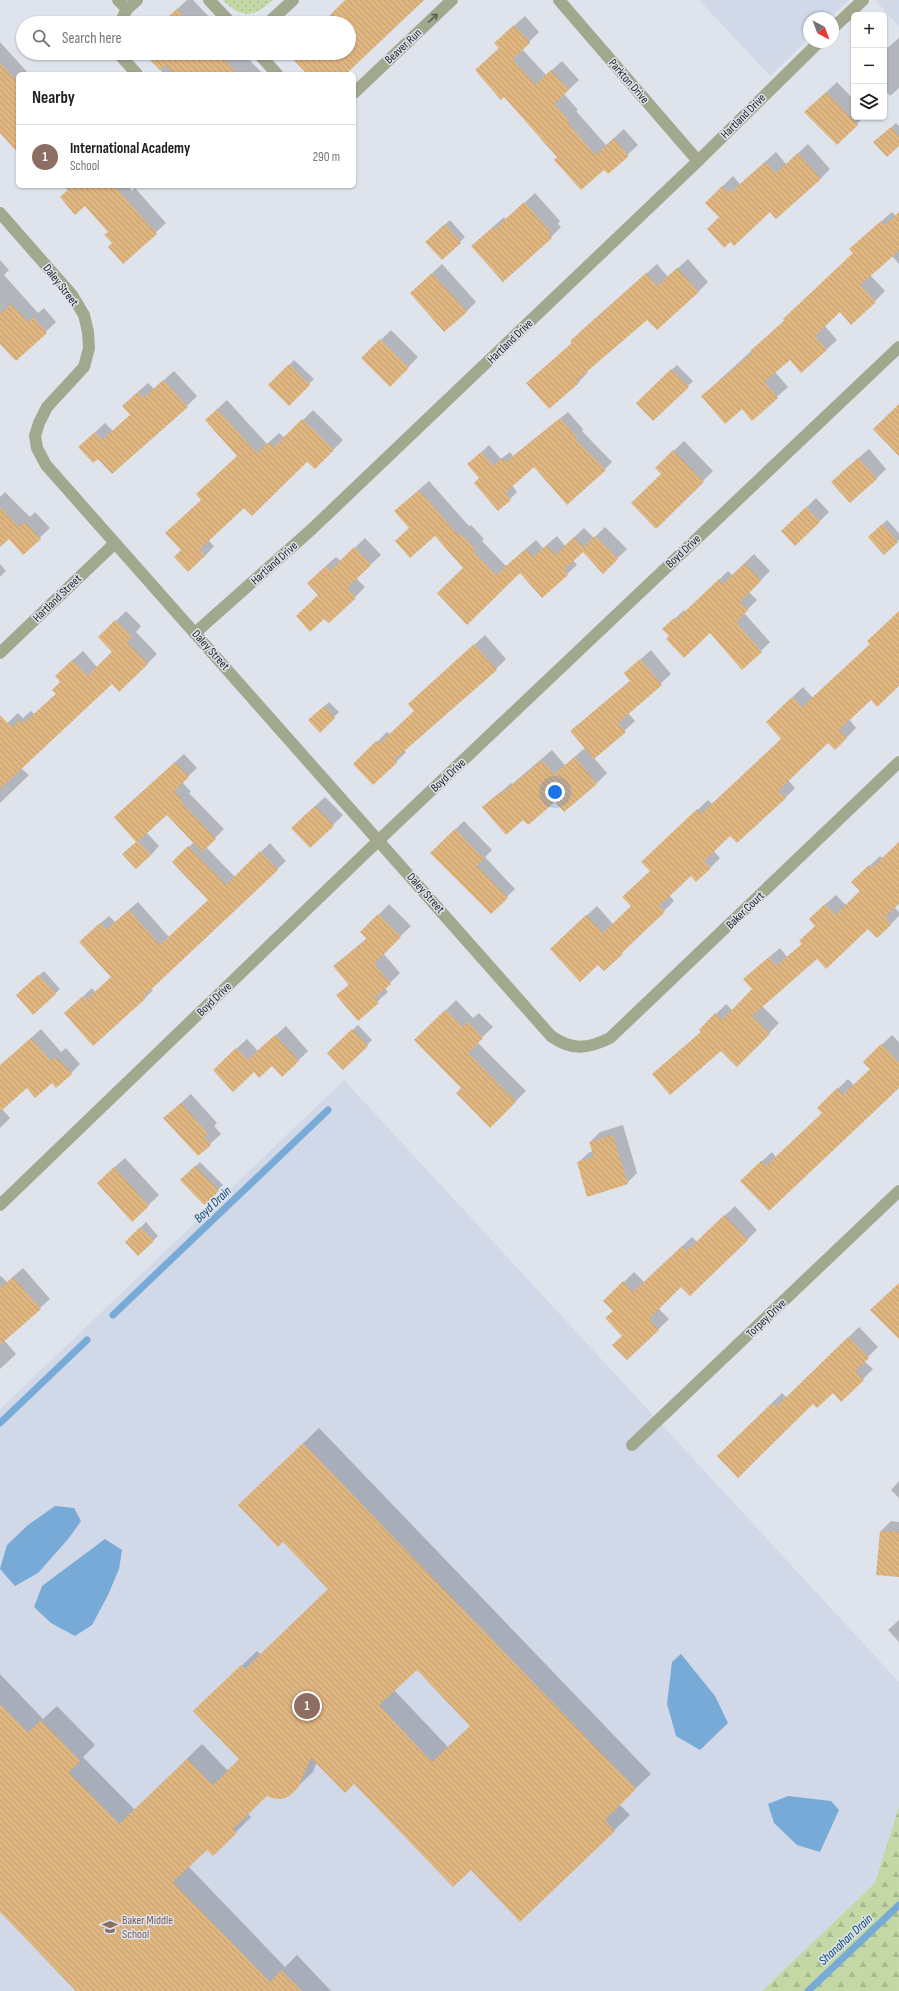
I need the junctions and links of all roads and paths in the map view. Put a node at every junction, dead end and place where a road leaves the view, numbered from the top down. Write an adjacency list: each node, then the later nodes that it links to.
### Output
1 (118, 0): 8 (street)
2 (137, 0): 8 (street)
3 (209, 0): 10 (street)
4 (293, 0): 11 (street)
5 (452, 0): 18 (street, Beaver Run, one-way to 5)
6 (559, 0): 19 (street, Parkton Drive)
7 (863, 0): 12 (street)
8 (127, 9): 9 (street)
9 (124, 16)
10 (224, 16)
11 (276, 16)
12 (839, 22)
13 (813, 48): 19 (street, Hartland Drive)
14 (124, 60): 16 (street)
15 (264, 60): 17 (street)
16 (135, 72)
17 (275, 72)
18 (356, 91)
19 (698, 161): 23 (street, Hartland Drive)
20 (0, 213): 22 (street, Daley Street)
21 (899, 347): 26 (street, Boyd Drive)
22 (114, 544): 23 (street, Daley Street); 24 (street, Hartland Street)
23 (195, 633): 26 (street, Daley Street)
24 (0, 653)
25 (899, 762): 27 (street, Baker Court)
26 (379, 840): 27 (street, Daley Street); 29 (street, Boyd Drive)
27 (585, 1047)
28 (899, 1190): 30 (street, Torpey Drive)
29 (0, 1205)
30 (632, 1445)

